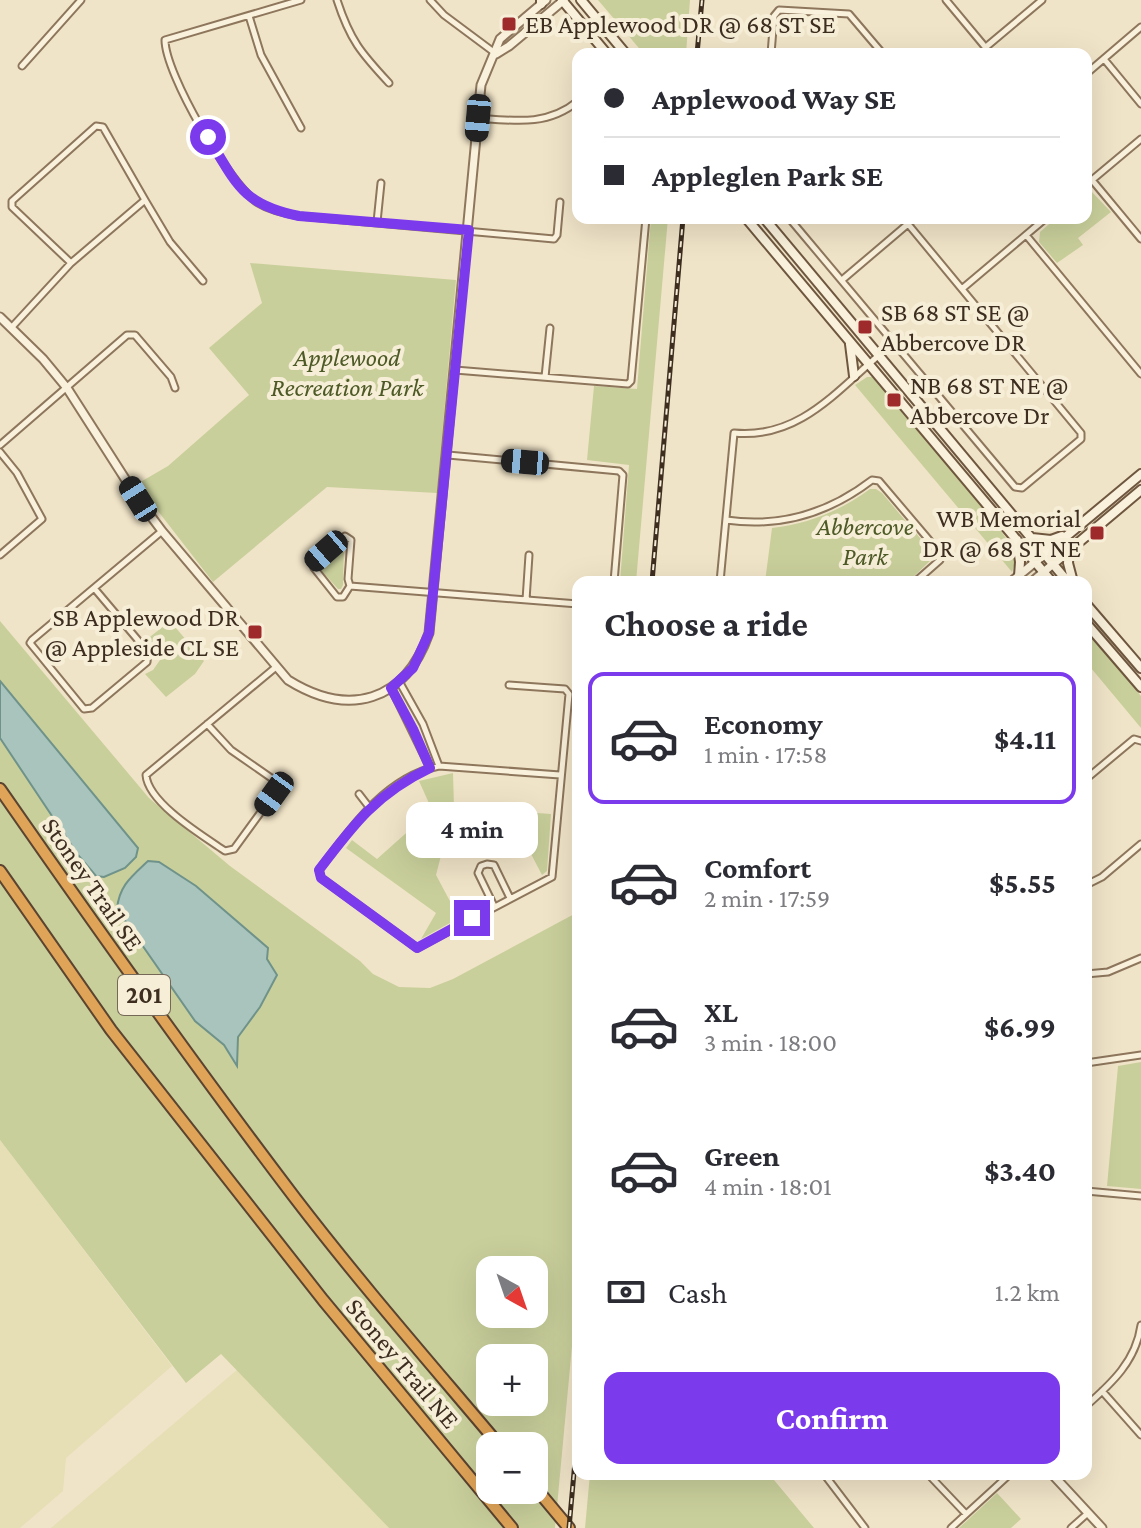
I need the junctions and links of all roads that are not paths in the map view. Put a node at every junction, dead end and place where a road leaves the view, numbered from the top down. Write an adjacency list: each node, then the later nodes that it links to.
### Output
1 (81, 0): 19 (street)
2 (301, 0): 10 (street)
3 (337, 0): 21 (street)
4 (430, 0): 17 (street)
5 (581, 0): 14 (main road)
6 (946, 0): 12 (street)
7 (1042, 0): 12 (street)
8 (543, 1): 17 (street)
9 (563, 1): 13 (main road); 17 (street)
10 (249, 16): 25 (street); 31 (street)
11 (1141, 27): 18 (street)
12 (986, 47)
13 (602, 48)
14 (621, 48)
15 (771, 48): 16 (street)
16 (878, 48)
17 (496, 54): 24 (street)
18 (1104, 59): 20 (street); 22 (street)
19 (22, 66)
20 (1092, 69)
21 (389, 83)
22 (1141, 104)
23 (572, 106): 24 (street)
24 (478, 118): 38 (street)
25 (301, 128)
26 (1141, 139): 27 (street)
27 (1092, 180): 40 (street)
28 (381, 183): 31 (street)
29 (145, 200): 41 (street); 41 (street); 43 (street)
30 (560, 202): 38 (street)
31 (377, 222): 38 (street)
32 (645, 224): 54 (street)
33 (751, 224): 48 (main road)
34 (769, 224): 49 (main road)
35 (794, 224): 42 (street)
36 (908, 224): 42 (street); 44 (street)
37 (1039, 224): 39 (street)
38 (469, 230): 51 (street)
39 (1026, 235): 44 (street); 52 (street)
40 (1141, 239)
41 (71, 263): 46 (street)
42 (842, 280): 44 (street)
43 (203, 281)
44 (963, 288)
45 (0, 317): 46 (street)
46 (12, 327): 55 (street)
47 (550, 328): 54 (street)
48 (849, 339): 50 (main road); 53 (main road)
49 (879, 355): 50 (street); 65 (main road)
50 (869, 364): 53 (street); 66 (main road)
51 (455, 370): 54 (street); 59 (street)
52 (1141, 374)
53 (854, 376): 62 (street)
54 (545, 377)
55 (67, 388): 56 (street); 57 (street); 63 (street)
56 (175, 388)
57 (0, 445)
58 (0, 452): 69 (street)
59 (448, 455): 74 (street); 85 (street)
60 (1141, 474): 64 (main road)
61 (1141, 490): 67 (main road)
62 (726, 520): 75 (street); 76 (street)
63 (162, 531): 84 (street); 90 (street)
64 (1070, 533): 65 (main road); 68 (main road)
65 (1032, 538): 68 (main road)
66 (1017, 539): 71 (main road); 77 (main road)
67 (1069, 550): 72 (main road); 82 (main road)
68 (1045, 554): 71 (street); 72 (main road)
69 (0, 555)
70 (529, 555): 86 (street)
71 (1036, 562): 73 (main road); 78 (street)
72 (1053, 564): 73 (street); 81 (main road)
73 (1044, 572): 79 (street); 80 (main road)
74 (615, 576)
75 (721, 576)
76 (922, 576)
77 (1016, 576)
78 (1019, 576)
79 (1039, 576)
80 (1047, 576)
81 (1065, 576)
82 (1070, 576)
83 (350, 586): 83 (street); 85 (street)
84 (94, 588): 84 (street)
85 (434, 592): 86 (street); 92 (street)
86 (526, 600): 87 (street)
87 (572, 604)
88 (1092, 611): 91 (main road)
89 (1092, 630): 94 (main road)
90 (276, 667): 95 (street); 96 (street)
91 (1141, 668)
92 (400, 683): 95 (street); 97 (street)
93 (509, 685): 103 (street)
94 (1141, 687)
95 (391, 688): 98 (street)
96 (207, 724): 96 (street)
97 (423, 724): 98 (street); 100 (street)
98 (413, 729): 101 (street)
99 (1141, 741): 102 (street)
100 (439, 766): 101 (street); 103 (street)
101 (430, 768): 106 (street)
102 (1092, 774)
103 (560, 775): 110 (street)
104 (0, 789): 118 (highway, Stoney Trail SE / 201)
105 (359, 794): 106 (street)
106 (369, 807): 111 (street)
107 (1141, 844): 109 (street)
108 (0, 871): 132 (highway, Stoney Trail NE / 201)
109 (1092, 882)
110 (510, 898): 111 (street); 111 (street)
111 (494, 906)
112 (1141, 958): 113 (street)
113 (1092, 973)
114 (1141, 1055): 115 (street)
115 (1092, 1062)
116 (1092, 1192): 117 (street)
117 (1141, 1196)
118 (294, 1197): 122 (highway, Stoney Trail NE / 201)
119 (1141, 1325): 120 (street)
120 (1102, 1391): 121 (street); 123 (street)
121 (1092, 1400)
122 (488, 1432)
123 (1141, 1435)
124 (829, 1480): 133 (street)
125 (934, 1480): 130 (street)
126 (1003, 1480): 130 (street)
127 (1058, 1480): 129 (street)
128 (548, 1503): 131 (highway)
129 (1088, 1513): 135 (street); 136 (street)
130 (966, 1514): 134 (street)
131 (566, 1524)
132 (512, 1528)
133 (865, 1528)
134 (951, 1528)
135 (1071, 1528)
136 (1102, 1528)

